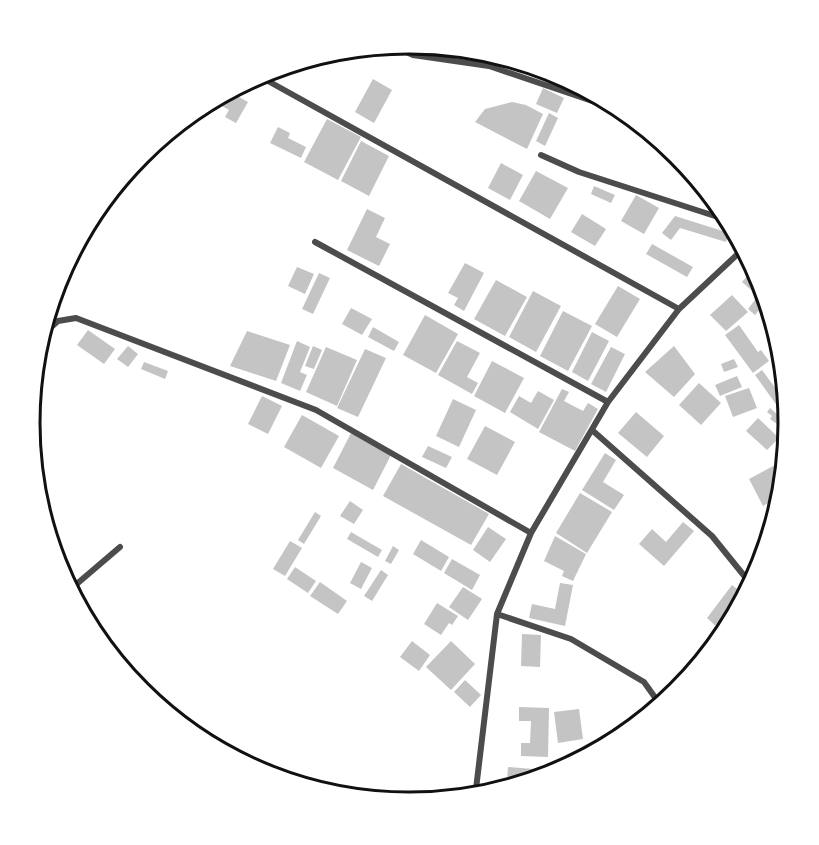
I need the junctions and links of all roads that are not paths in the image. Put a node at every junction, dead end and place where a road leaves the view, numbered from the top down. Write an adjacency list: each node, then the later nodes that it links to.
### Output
1 (411, 54): 3 (street)
2 (269, 82): 8 (street)
3 (586, 99)
4 (541, 155): 5 (street)
5 (715, 216)
6 (315, 242): 10 (street)
7 (737, 254): 8 (street)
8 (679, 309): 10 (street)
9 (54, 325): 12 (street)
10 (608, 402): 11 (street)
11 (592, 430): 12 (street); 14 (street)
12 (531, 533): 16 (street)
13 (120, 547): 15 (street)
14 (744, 576)
15 (78, 583)
16 (497, 614): 17 (street); 18 (street)
17 (655, 698)
18 (477, 785)

